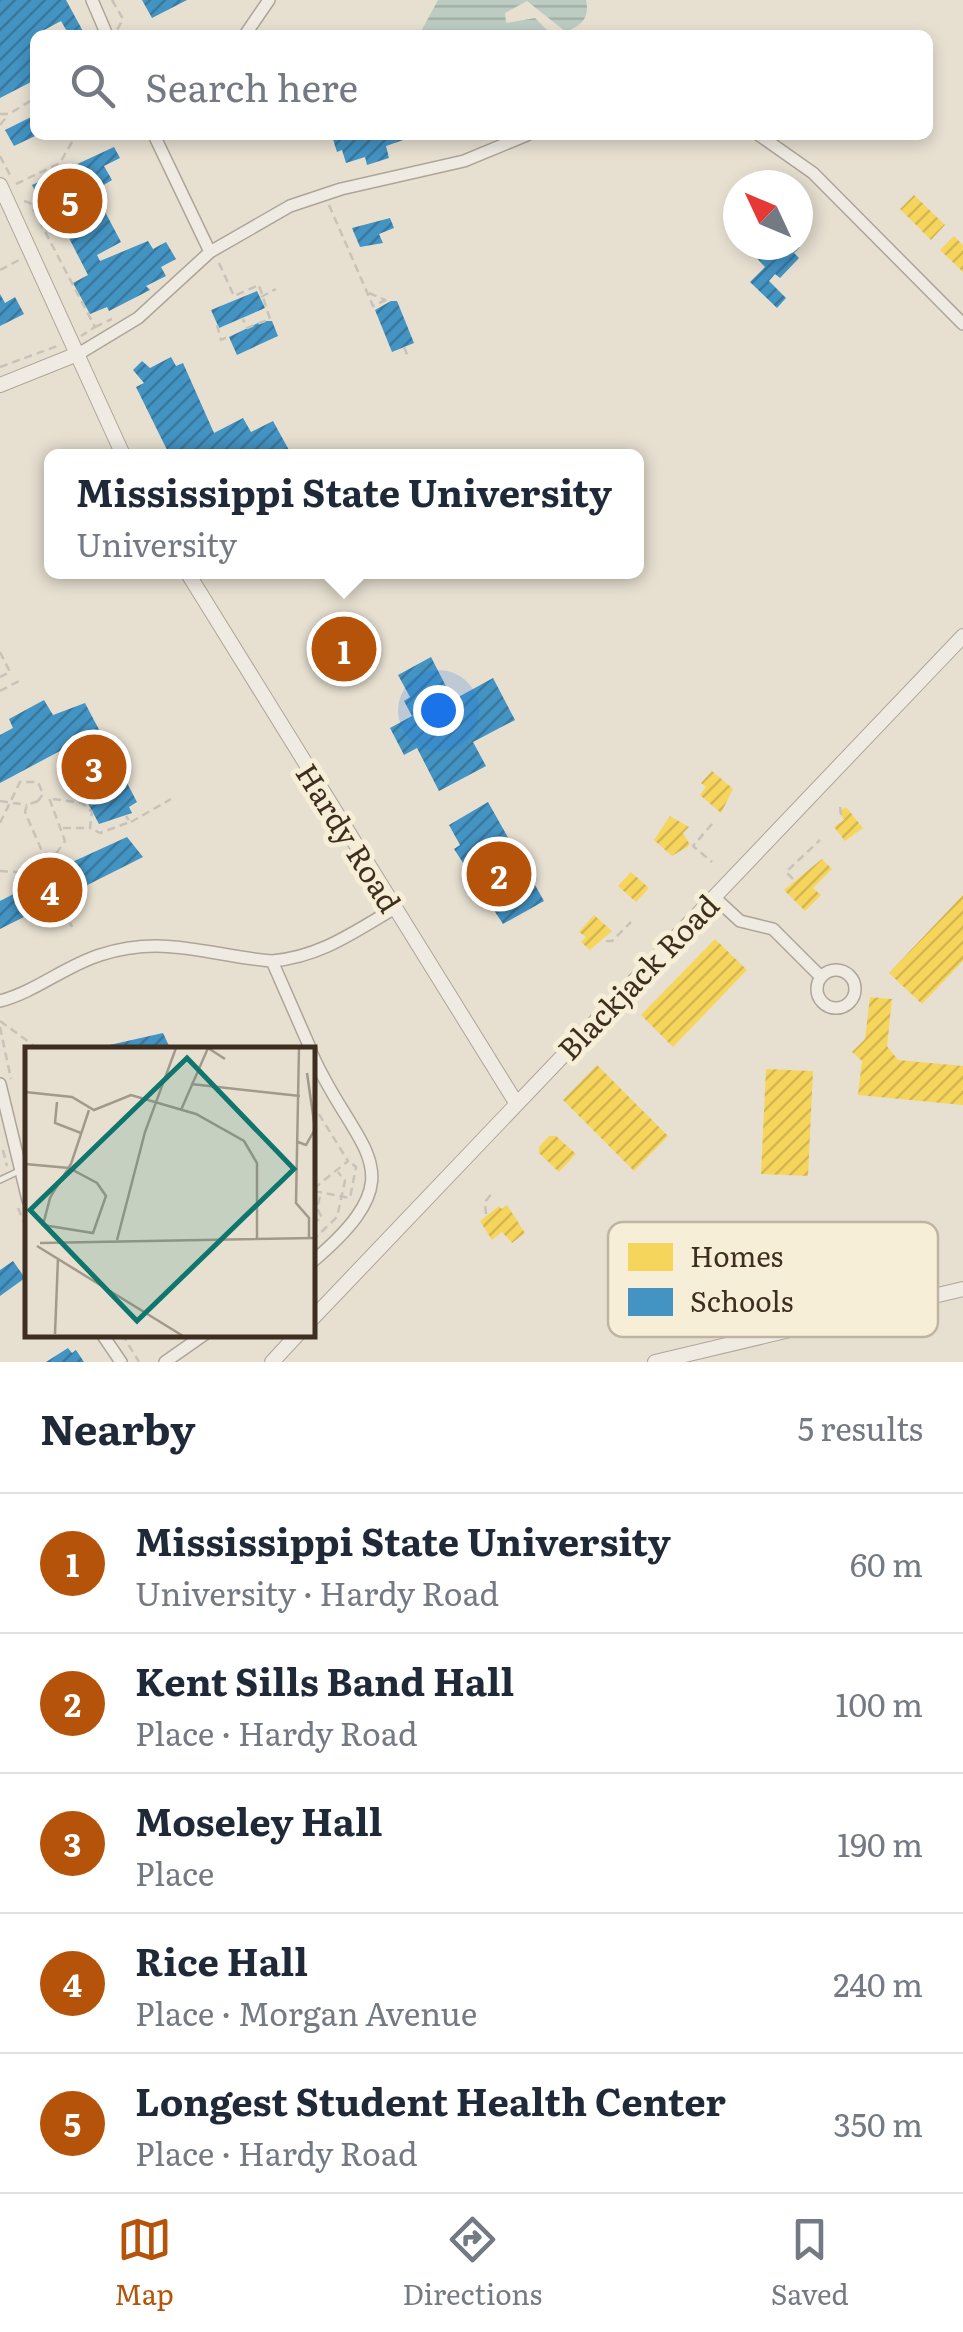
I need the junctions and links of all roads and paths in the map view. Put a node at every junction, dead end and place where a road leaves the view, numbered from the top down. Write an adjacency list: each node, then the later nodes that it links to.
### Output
1 (92, 0): 4 (street)
2 (112, 0): 5 (path)
3 (269, 0): 6 (street)
4 (108, 30)
5 (115, 30)
6 (248, 30)
7 (30, 101): 9 (path)
8 (0, 114): 9 (path)
9 (9, 114): 10 (path)
10 (0, 125)
11 (73, 140): 15 (path)
12 (156, 140): 17 (street)
13 (515, 140): 16 (street)
14 (766, 140): 26 (street)
15 (8, 185): 31 (street)
16 (324, 194): 17 (street); 22 (path)
17 (210, 252): 31 (street)
18 (22, 258): 20 (path)
19 (219, 263): 23 (path)
20 (0, 269)
21 (276, 289): 23 (path)
22 (368, 292): 22 (path)
23 (262, 296): 25 (path)
24 (120, 315): 28 (path)
25 (243, 318)
26 (963, 324)
27 (217, 325): 29 (path)
28 (95, 327)
29 (227, 338)
30 (404, 347): 32 (path)
31 (80, 353): 33 (street); 34 (street)
32 (409, 359)
33 (0, 384)
34 (121, 449)
35 (190, 579): 61 (street, Hardy Road)
36 (963, 636): 59 (street, Blackjack Road)
37 (0, 652): 38 (path)
38 (0, 677)
39 (22, 680): 40 (path)
40 (0, 691)
41 (46, 794): 43 (path); 45 (path); 52 (path); 53 (path)
42 (171, 799): 49 (path)
43 (15, 800): 44 (path); 45 (path); 50 (path)
44 (0, 801)
45 (27, 805): 56 (path)
46 (840, 807): 48 (path)
47 (126, 816): 49 (path)
48 (842, 820)
49 (130, 822): 53 (path)
50 (0, 823)
51 (712, 824): 55 (path)
52 (62, 828): 53 (path); 56 (path)
53 (90, 828)
54 (820, 840): 58 (path)
55 (712, 862)
56 (52, 863): 57 (path)
57 (0, 871)
58 (793, 879)
59 (714, 897): 66 (street); 73 (street, Blackjack Road)
60 (60, 899): 63 (path)
61 (395, 908): 65 (street); 73 (street, Hardy Road)
62 (631, 922): 64 (path)
63 (72, 927)
64 (606, 941)
65 (272, 961): 67 (street); 70 (street)
66 (821, 977)
67 (0, 1001)
68 (0, 1021): 69 (path)
69 (36, 1047)
70 (310, 1047)
71 (315, 1057): 88 (street)
72 (0, 1084): 76 (street)
73 (516, 1101): 91 (street, Blackjack Road)
74 (315, 1109): 75 (path)
75 (348, 1161): 77 (path); 84 (path)
76 (20, 1171): 78 (lane); 80 (street)
77 (337, 1171): 79 (path); 84 (path)
78 (0, 1180)
79 (315, 1188)
80 (25, 1189)
81 (315, 1191): 82 (path)
82 (321, 1192): 84 (path); 86 (path)
83 (493, 1192): 85 (path)
84 (342, 1195): 87 (path)
85 (486, 1214)
86 (315, 1222)
87 (315, 1238)
88 (315, 1259)
89 (963, 1288): 90 (street)
90 (938, 1294)
91 (315, 1316)
92 (104, 1337): 97 (street)
93 (124, 1337): 98 (path)
94 (201, 1337): 99 (street)
95 (295, 1337): 100 (street)
96 (760, 1337): 101 (street)
97 (121, 1362)
98 (139, 1362)
99 (164, 1362)
100 (272, 1362)
101 (656, 1362)

